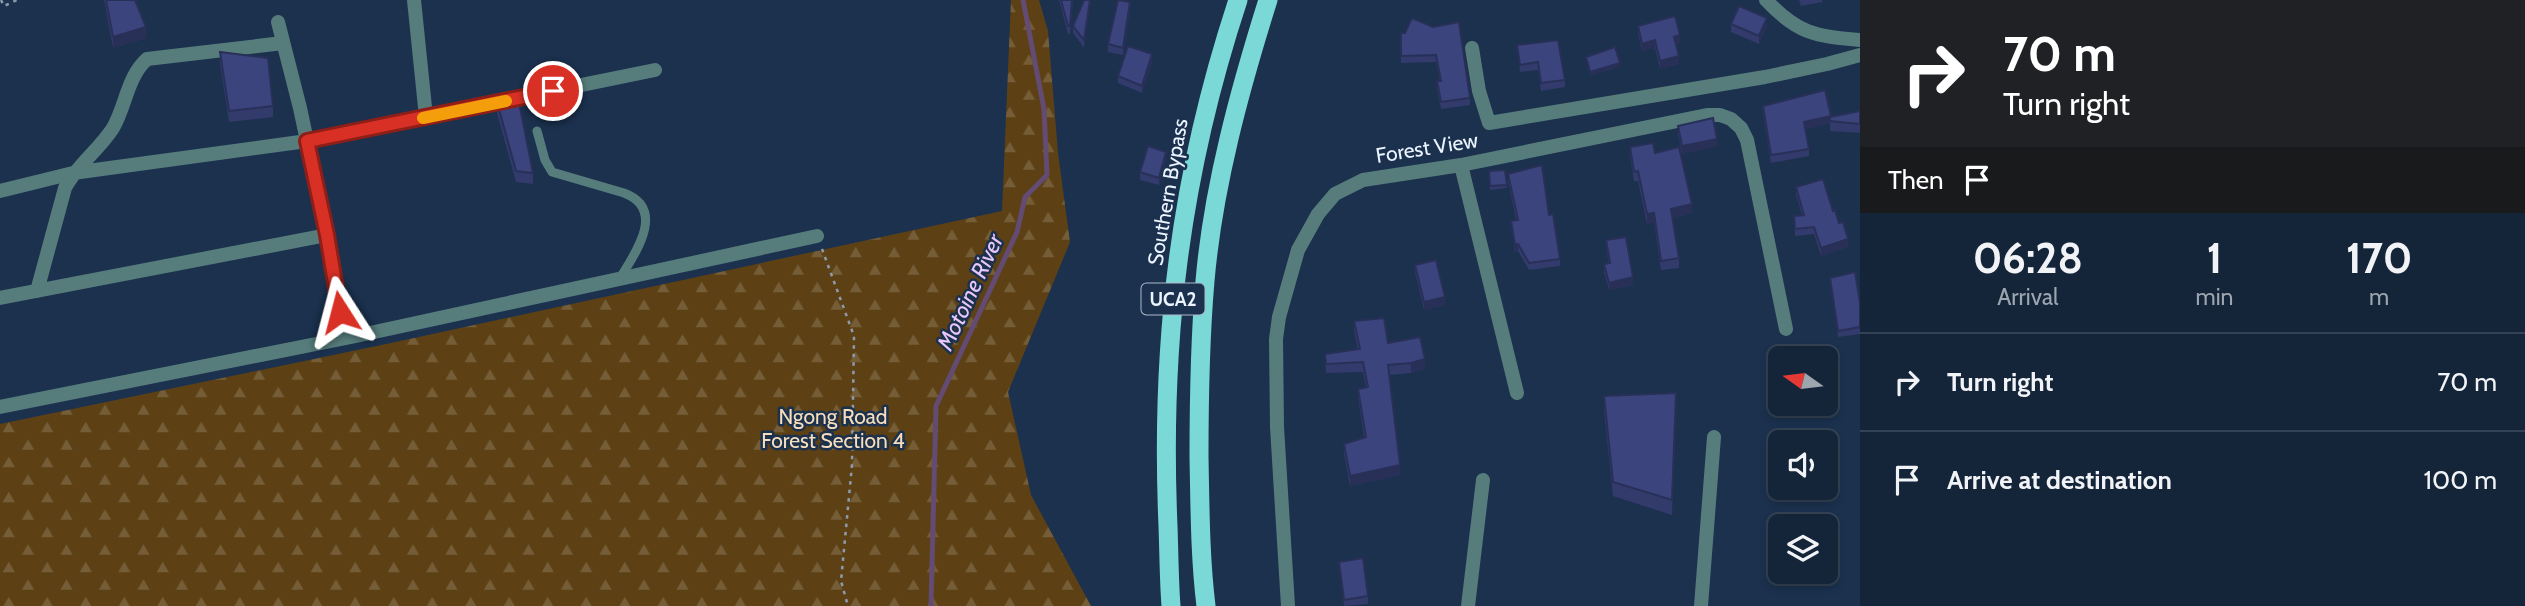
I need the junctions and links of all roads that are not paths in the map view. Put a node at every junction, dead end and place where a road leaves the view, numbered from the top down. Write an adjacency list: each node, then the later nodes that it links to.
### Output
1 (414, 0): 11 (street)
2 (1238, 0): 28 (highway, Southern Bypass / UCA2)
3 (1268, 0): 29 (highway, UCA2)
4 (1768, 1): 6 (street)
5 (278, 22): 7 (street)
6 (1860, 40)
7 (283, 43): 13 (street); 15 (street)
8 (1472, 48): 9 (street)
9 (1860, 55)
10 (654, 70): 11 (street)
11 (426, 117): 13 (street)
12 (537, 131): 19 (lane)
13 (307, 141): 15 (street); 17 (street)
14 (1461, 165): 22 (street, Forest View); 24 (street); 30 (street, Forest View)
15 (73, 173): 16 (street); 20 (street)
16 (0, 191)
17 (327, 235): 20 (street); 23 (street)
18 (817, 236): 19 (street)
19 (620, 278): 23 (street)
20 (37, 291): 21 (street)
21 (0, 298)
22 (1786, 329)
23 (344, 338): 25 (street)
24 (1517, 393)
25 (0, 407)
26 (1714, 437): 32 (street)
27 (1483, 480): 31 (street)
28 (1171, 606)
29 (1206, 606)
30 (1288, 606)
31 (1468, 606)
32 (1701, 606)

